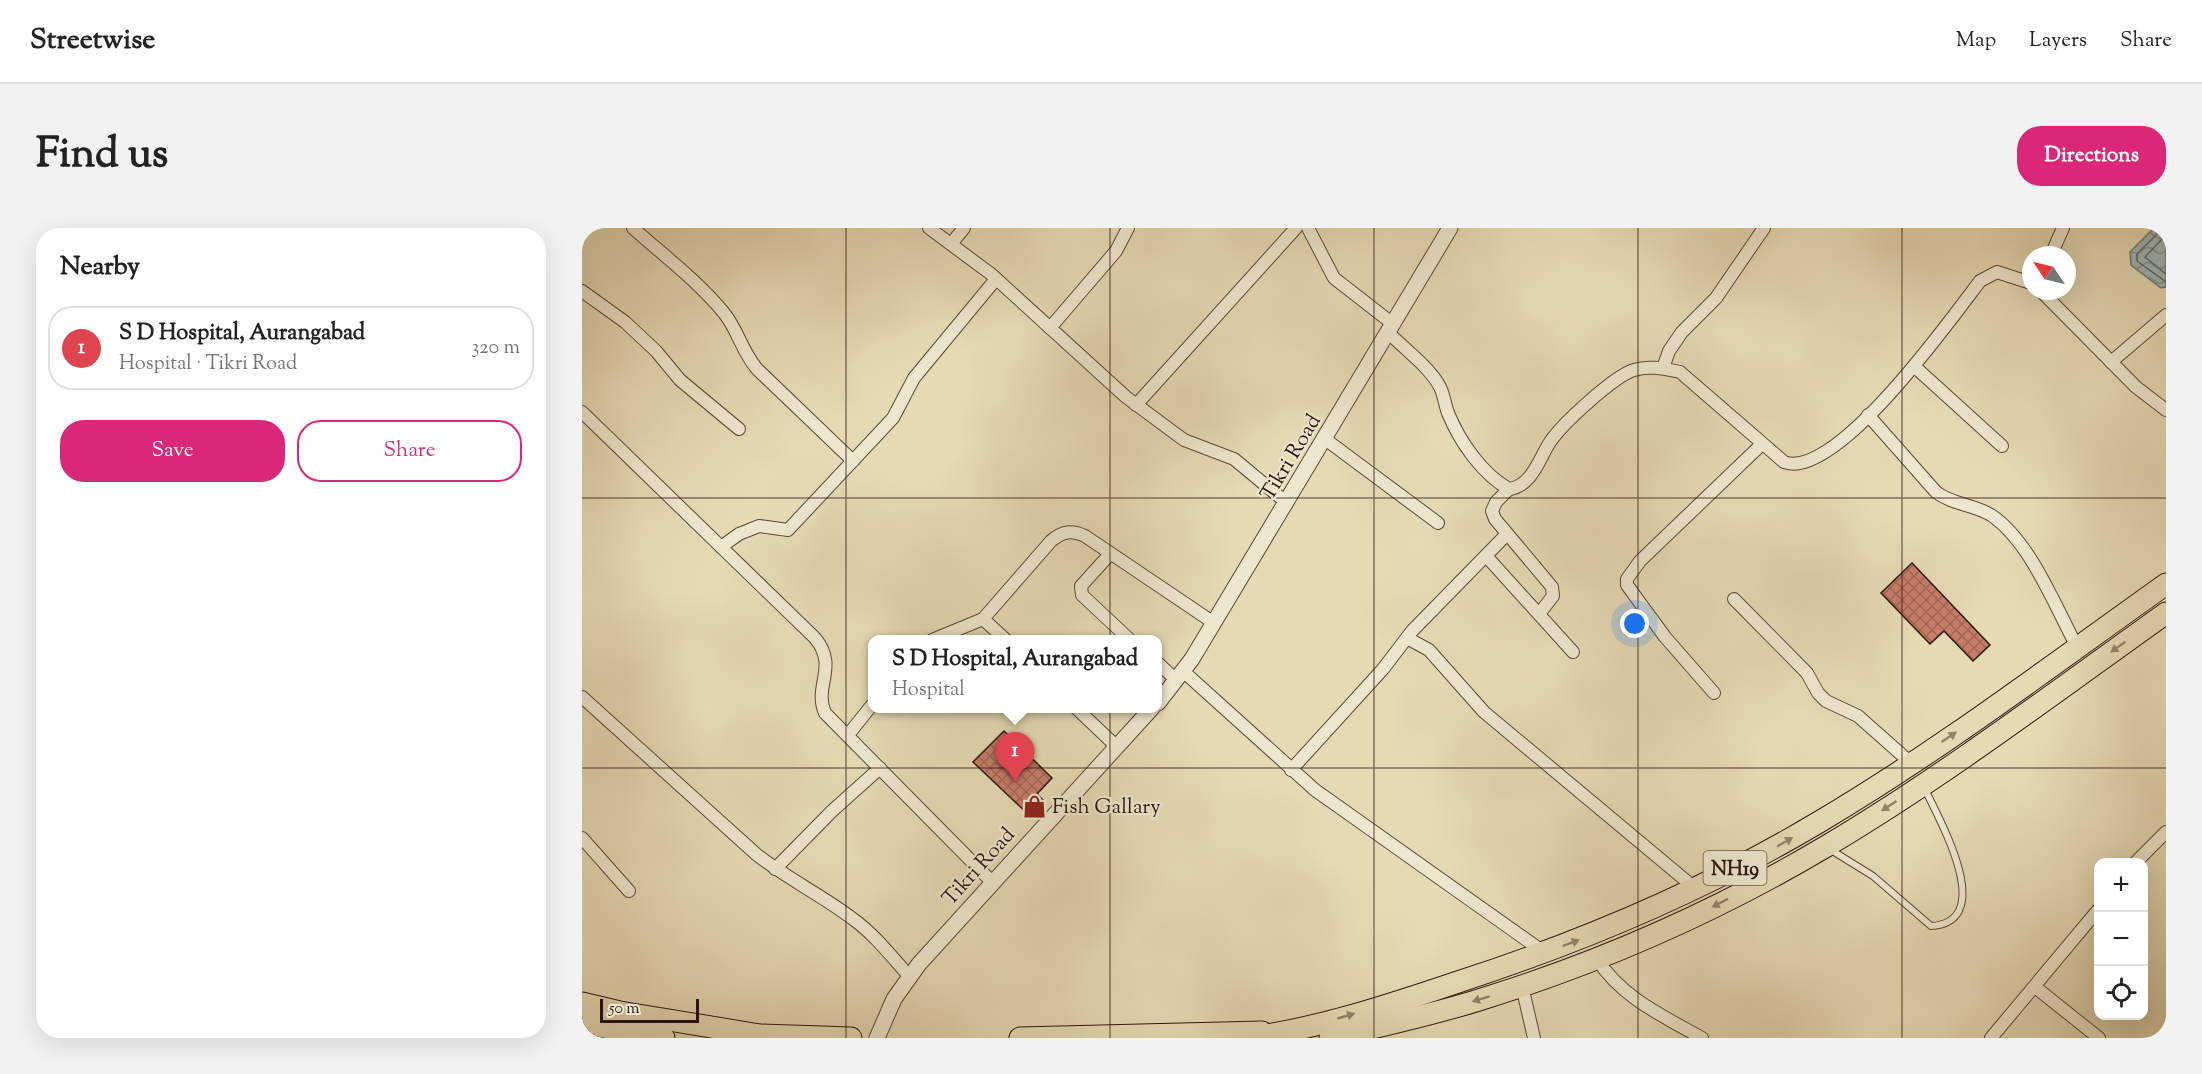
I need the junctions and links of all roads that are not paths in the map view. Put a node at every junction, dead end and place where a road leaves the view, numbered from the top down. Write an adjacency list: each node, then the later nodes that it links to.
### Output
1 (633, 228): 30 (street)
2 (929, 228): 10 (street)
3 (964, 228): 10 (street)
4 (1128, 228): 17 (street)
5 (1296, 228): 22 (street)
6 (1308, 228): 18 (street)
7 (1450, 228): 18 (street, Tikri Road)
8 (1764, 228): 21 (street)
9 (2063, 228): 11 (street)
10 (951, 244): 12 (street)
11 (2055, 246)
12 (996, 279): 17 (street); 30 (street)
13 (2022, 280): 20 (street)
14 (582, 291): 26 (street)
15 (2049, 300): 19 (street)
16 (2166, 315): 19 (street)
17 (1050, 328): 22 (street)
18 (1390, 328): 27 (street, Tikri Road); 31 (street)
19 (2111, 362): 23 (street)
20 (1915, 367): 25 (street); 29 (street)
21 (1663, 368): 28 (street); 31 (street)
22 (1137, 405): 32 (street)
23 (2166, 410)
24 (582, 412): 35 (street)
25 (1868, 415): 28 (street); 48 (street)
26 (739, 429)
27 (1325, 439): 32 (street, Tikri Road); 33 (street)
28 (1762, 444): 52 (street)
29 (2002, 446)
30 (853, 461): 35 (street)
31 (1509, 489): 34 (street)
32 (1287, 503): 43 (street, Tikri Road)
33 (1438, 523)
34 (1507, 534): 37 (street); 41 (street)
35 (721, 547): 58 (street)
36 (1110, 554): 42 (street); 43 (street); 46 (street)
37 (1487, 557): 41 (street); 47 (street)
38 (2166, 584): 48 (highway, NH19)
39 (1734, 599): 60 (street)
40 (2166, 613): 63 (highway, NH19, one-way to 63)
41 (1539, 615): 49 (street)
42 (983, 619): 44 (street); 45 (street)
43 (1214, 623): 51 (street, Tikri Road)
44 (942, 635)
45 (1001, 635)
46 (1126, 635)
47 (1407, 638): 62 (street); 70 (street)
48 (2077, 647): 60 (highway, NH19, one-way to 48)
49 (1573, 652)
50 (1162, 665): 51 (street)
51 (1180, 676): 54 (street, Tikri Road); 62 (street)
52 (1714, 693)
53 (582, 697): 68 (street)
54 (1162, 698)
55 (868, 711): 58 (street)
56 (1081, 713): 59 (street)
57 (1147, 713): 59 (street, Tikri Road)
58 (848, 735): 61 (street)
59 (1116, 747): 69 (street, Tikri Road)
60 (1911, 763): 70 (highway, NH19, one-way to 60)
61 (880, 768): 68 (street); 69 (street)
62 (1291, 770): 73 (street)
63 (1923, 784): 66 (highway, NH19, one-way to 66); 66 (lane)
64 (2166, 832): 67 (street)
65 (582, 838): 71 (street)
66 (1825, 848): 74 (highway, NH19, one-way to 74)
67 (2140, 858)
68 (775, 869): 75 (street)
69 (992, 882): 75 (street, Tikri Road)
70 (1696, 889): 73 (highway, NH19, one-way to 70)
71 (629, 891)
72 (2096, 912): 77 (street)
73 (1545, 953): 80 (highway, NH19, one-way to 73)
74 (1597, 958): 76 (highway, NH19); 88 (street)
75 (909, 976): 83 (street, Tikri Road)
76 (1522, 986): 86 (highway, NH19, one-way to 86); 87 (street)
77 (2035, 987): 89 (street); 90 (street)
78 (582, 1003): 82 (highway)
79 (582, 1023): 81 (highway)
80 (1296, 1031): 84 (highway); 85 (highway, NH19)
81 (664, 1038)
82 (851, 1038)
83 (877, 1038)
84 (1020, 1038)
85 (1248, 1038)
86 (1330, 1038)
87 (1534, 1038)
88 (1702, 1038)
89 (1991, 1038)
90 (2099, 1038)

